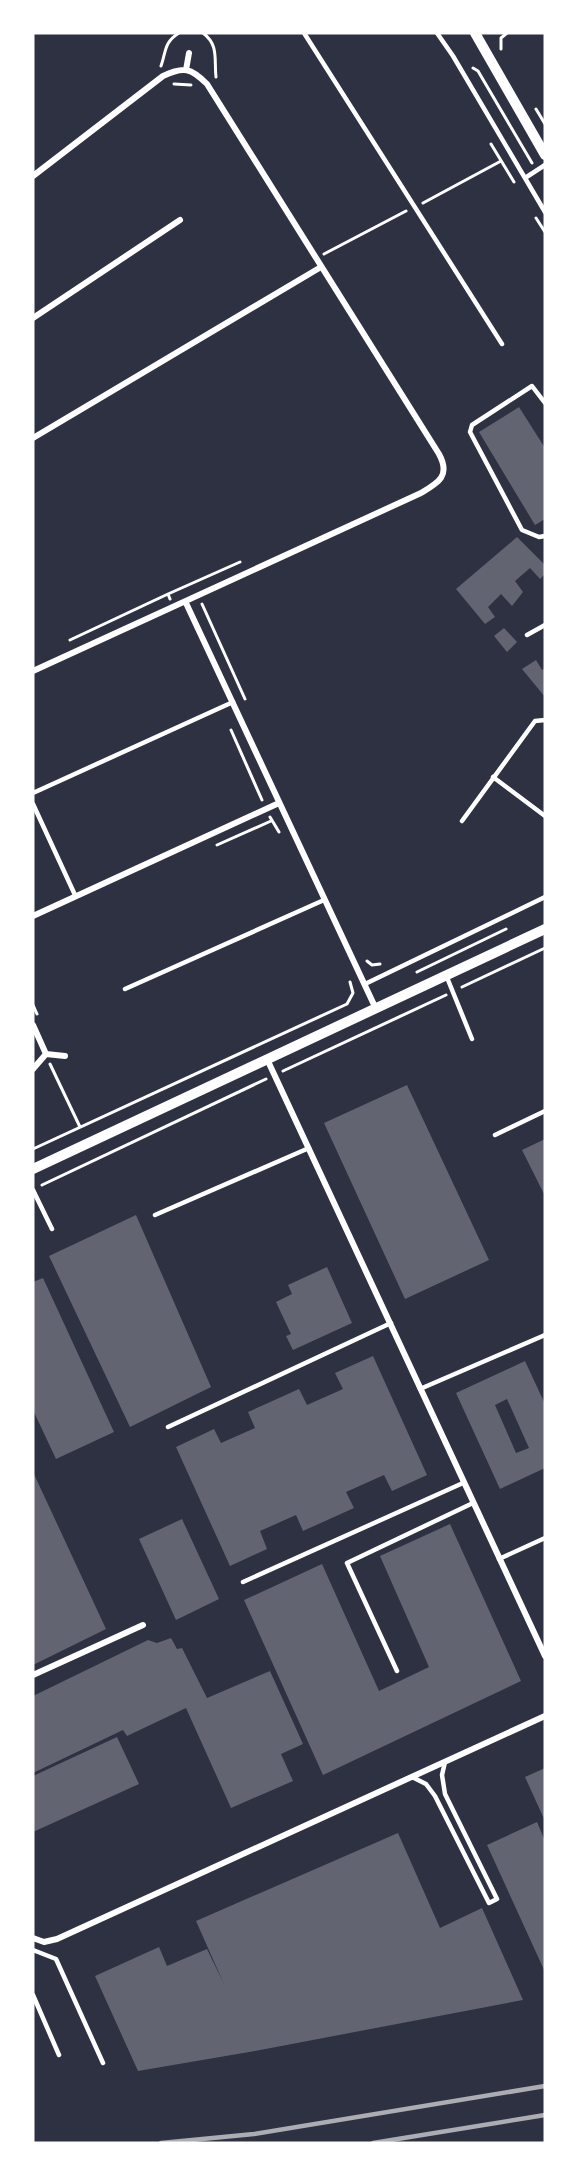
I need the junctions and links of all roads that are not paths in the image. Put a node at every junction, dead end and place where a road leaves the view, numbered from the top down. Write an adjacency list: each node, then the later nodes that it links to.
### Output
1 (304, 33): 14 (lane)
2 (437, 33): 9 (lane)
3 (478, 34): 6 (street)
4 (189, 53): 5 (street)
5 (186, 70): 8 (street); 12 (street)
6 (545, 155)
7 (545, 165): 9 (lane)
8 (33, 176)
9 (525, 178): 10 (lane)
10 (545, 212)
11 (180, 220): 13 (street)
12 (321, 267): 16 (street); 18 (street)
13 (33, 318)
14 (502, 344)
15 (545, 403): 17 (lane)
16 (33, 438)
17 (545, 536)
18 (186, 603): 21 (street); 22 (street)
19 (545, 625): 20 (lane)
20 (527, 635)
21 (33, 671)
22 (233, 702): 25 (lane); 26 (street)
23 (545, 720): 24 (lane)
24 (493, 777): 28 (lane); 29 (lane)
25 (33, 793)
26 (279, 803): 30 (street); 32 (street)
27 (33, 804): 30 (lane)
28 (545, 816)
29 (462, 821)
30 (75, 895): 33 (street)
31 (545, 897): 36 (lane)
32 (324, 900): 36 (street); 37 (lane)
33 (33, 916)
34 (545, 929): 35 (street)
35 (447, 975): 38 (street); 40 (lane)
36 (365, 984): 38 (street)
37 (125, 990)
38 (376, 1010): 43 (street)
39 (33, 1026): 41 (street)
40 (472, 1039)
41 (46, 1054): 42 (street); 44 (street)
42 (65, 1056)
43 (267, 1059): 47 (street); 48 (street)
44 (33, 1069)
45 (545, 1111): 46 (lane)
46 (495, 1135)
47 (309, 1148): 50 (lane); 52 (street)
48 (33, 1169)
49 (33, 1190): 51 (lane)
50 (155, 1215)
51 (52, 1229)
52 (391, 1323): 54 (street); 55 (lane)
53 (545, 1335): 54 (lane)
54 (420, 1389): 56 (street)
55 (168, 1426)
56 (463, 1483): 57 (street); 60 (lane)
57 (473, 1503): 59 (street); 63 (lane)
58 (545, 1538): 59 (lane)
59 (499, 1560): 62 (street)
60 (243, 1582)
61 (143, 1625): 64 (street)
62 (545, 1656)
63 (397, 1671)
64 (33, 1675)
65 (545, 1716): 66 (street)
66 (445, 1762): 67 (street); 67 (lane)
67 (412, 1777): 68 (street)
68 (34, 1940)
69 (33, 1950): 72 (lane)
70 (33, 1995): 71 (lane)
71 (59, 2055)
72 (103, 2063)

